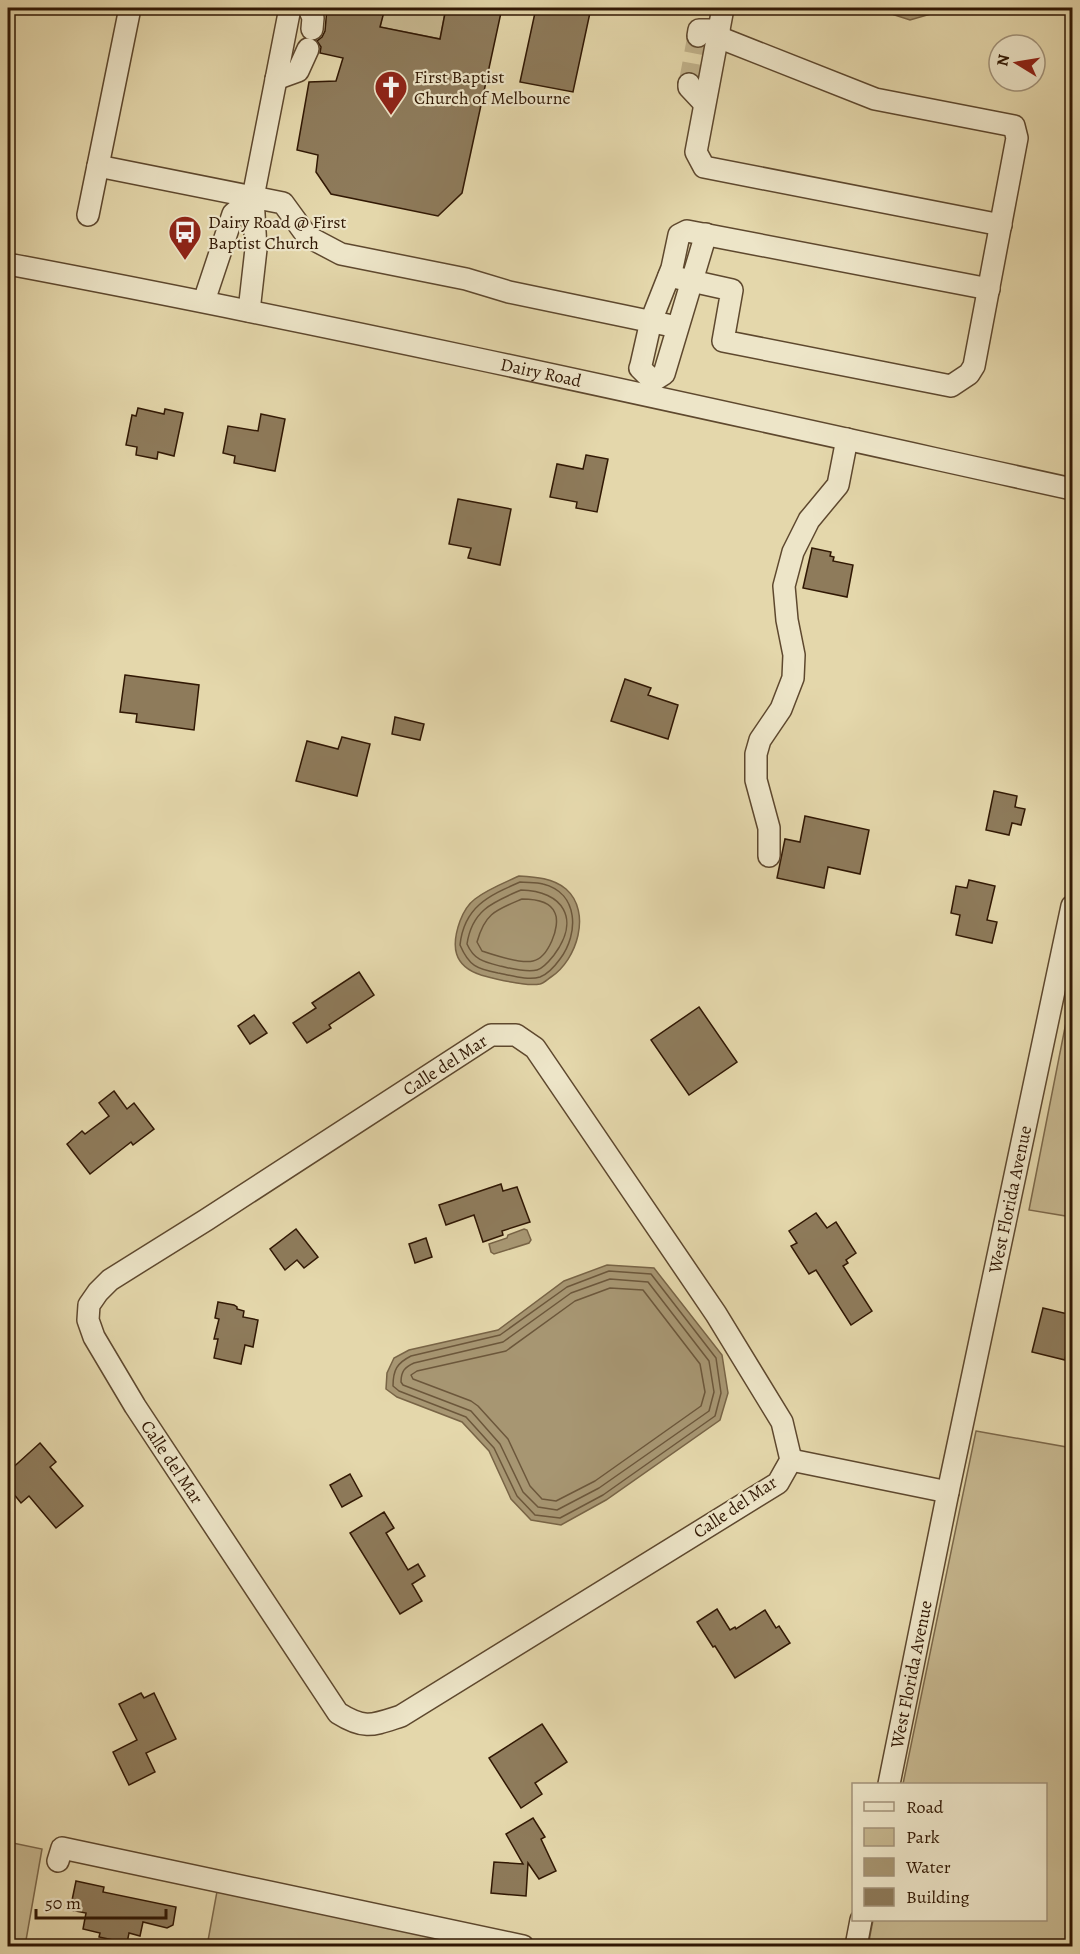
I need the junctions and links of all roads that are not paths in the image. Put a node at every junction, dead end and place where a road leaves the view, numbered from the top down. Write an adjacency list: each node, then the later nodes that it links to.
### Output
1 (130, 8): 9 (street)
2 (290, 8): 6 (street)
3 (309, 8): 6 (street)
4 (723, 8): 5 (street)
5 (712, 34): 8 (street); 14 (street)
6 (276, 79): 10 (street)
7 (689, 84): 8 (street)
8 (704, 103): 14 (street)
9 (98, 166): 10 (street); 11 (street)
10 (253, 196): 12 (street); 13 (street); 20 (street)
11 (88, 216)
12 (295, 219): 13 (street); 22 (street)
13 (254, 224): 21 (street)
14 (1001, 225): 19 (street)
15 (705, 234): 17 (street); 18 (street); 19 (street)
16 (8, 264): 20 (street, Dairy Road)
17 (669, 276): 18 (street); 22 (street)
18 (691, 281): 19 (street); 23 (street)
19 (989, 289)
20 (204, 301): 21 (street, Dairy Road)
21 (249, 311): 24 (street, Dairy Road)
22 (651, 321): 23 (street); 24 (street)
23 (677, 327): 24 (street)
24 (650, 388): 25 (street, Dairy Road)
25 (847, 439): 26 (street, Dairy Road); 27 (street)
26 (1072, 489)
27 (769, 856)
28 (1072, 906): 30 (street, West Florida Avenue)
29 (791, 1460): 29 (street, Calle del Mar); 30 (street)
30 (948, 1492): 31 (street, West Florida Avenue)
31 (889, 1783)
32 (57, 1861): 34 (street)
33 (861, 1921): 35 (street)
34 (523, 1947)
35 (856, 1947)

